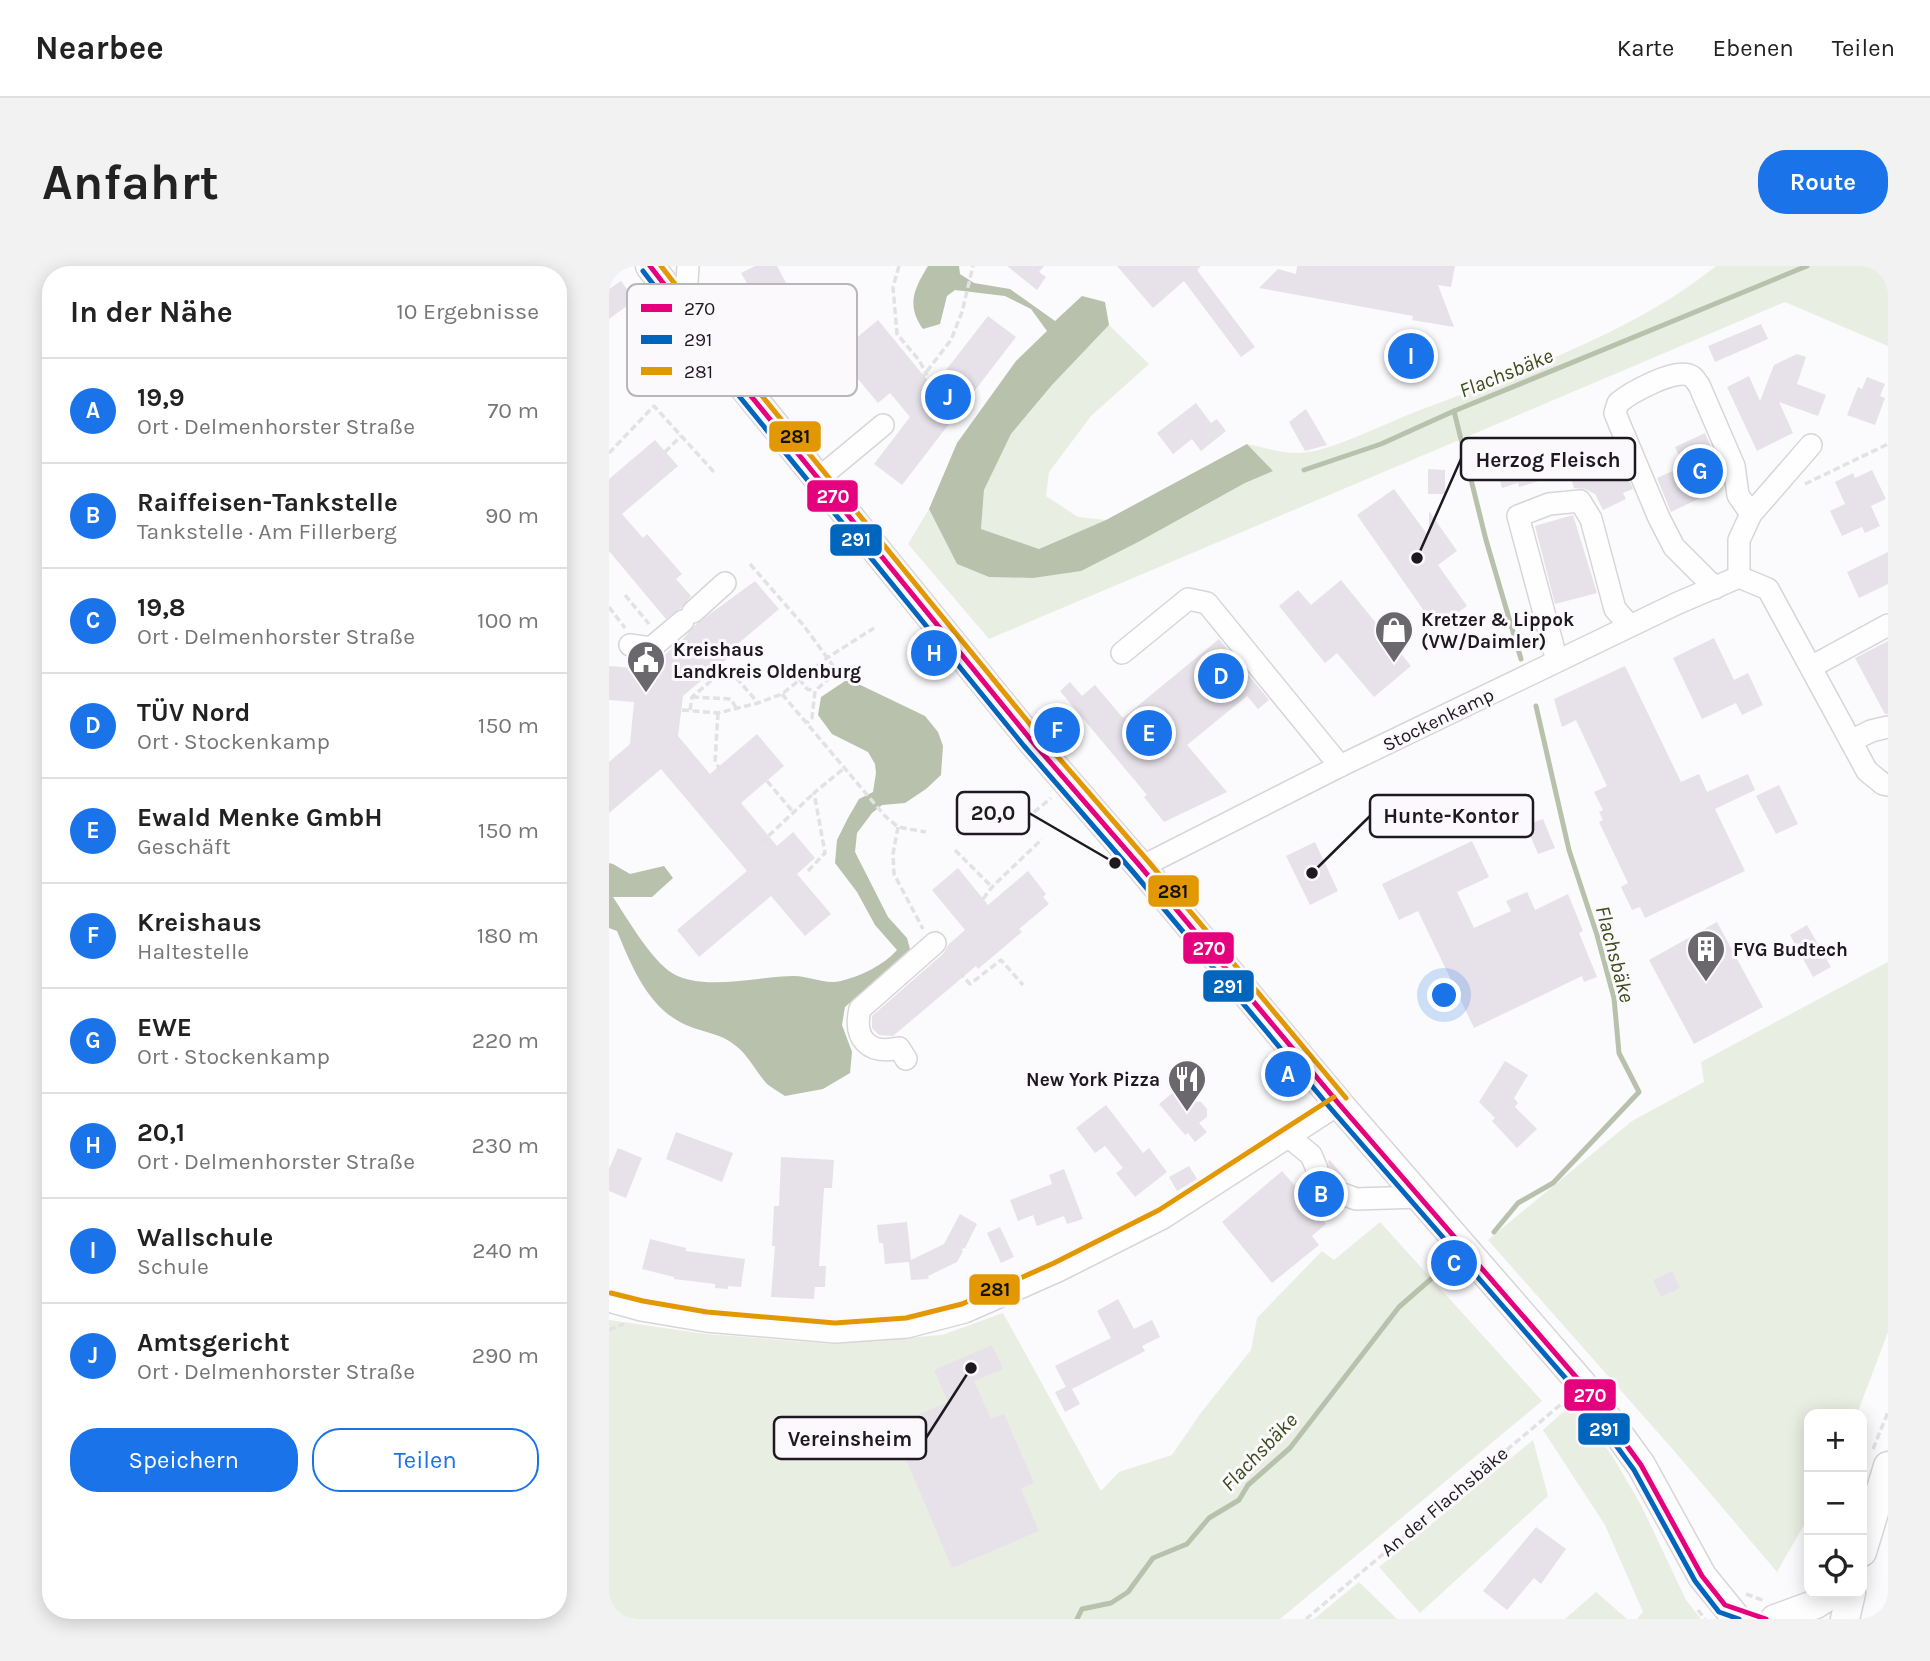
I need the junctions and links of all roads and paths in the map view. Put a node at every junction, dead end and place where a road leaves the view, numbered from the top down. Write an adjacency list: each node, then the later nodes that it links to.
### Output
1 (650, 266): 5 (main road)
2 (688, 266): 6 (street)
3 (899, 266): 7 (path)
4 (972, 268): 7 (path)
5 (663, 284)
6 (687, 284)
7 (927, 375): 8 (path)
8 (914, 388)
9 (752, 396): 17 (main road)
10 (883, 425): 17 (street)
11 (681, 435): 14 (path); 15 (path); 16 (path)
12 (1811, 444): 19 (street)
13 (1888, 444): 18 (path)
14 (665, 452)
15 (609, 453)
16 (714, 472)
17 (818, 479): 51 (main road)
18 (1799, 486)
19 (1751, 514): 21 (street); 23 (street)
20 (750, 564): 32 (path)
21 (1739, 577): 23 (street, Stockenkamp); 34 (street)
22 (725, 583): 29 (street)
23 (1715, 588): 27 (street, Stockenkamp)
24 (625, 596): 29 (path)
25 (609, 607): 30 (path)
26 (1888, 625): 34 (street)
27 (1630, 626): 33 (street, Stockenkamp); 33 (street)
28 (874, 628): 32 (path)
29 (662, 639): 30 (street)
30 (631, 645)
31 (1122, 653): 47 (street)
32 (828, 657): 35 (path); 36 (path)
33 (1557, 661): 47 (street, Stockenkamp)
34 (1811, 667): 46 (street)
35 (799, 680): 36 (path); 37 (path)
36 (815, 691): 44 (path)
37 (782, 694): 39 (path); 44 (path)
38 (692, 697): 39 (path); 40 (path); 42 (path)
39 (758, 703): 40 (path)
40 (736, 708): 43 (path)
41 (682, 710): 42 (path)
42 (689, 711): 43 (path)
43 (719, 713): 49 (path)
44 (807, 723): 48 (path)
45 (1888, 727): 46 (street)
46 (1851, 741): 52 (street)
47 (1340, 766): 61 (street, Stockenkamp)
48 (843, 769): 53 (path); 56 (path)
49 (724, 775)
50 (767, 781): 54 (path)
51 (1068, 783): 55 (path); 61 (main road)
52 (1888, 785)
53 (814, 793): 54 (path); 62 (path)
54 (793, 812): 59 (path)
55 (1026, 819)
56 (898, 827): 57 (path); 65 (path)
57 (926, 832)
58 (1042, 839): 63 (path)
59 (761, 843)
60 (955, 850): 63 (path)
61 (1140, 867): 69 (main road)
62 (808, 871)
63 (992, 887): 64 (path)
64 (983, 899)
65 (935, 943): 68 (street)
66 (959, 972): 67 (path)
67 (1023, 985)
68 (906, 1059)
69 (1339, 1104): 70 (street); 73 (main road)
70 (1289, 1138): 71 (street); 74 (street)
71 (1317, 1169)
72 (1335, 1191): 73 (street)
73 (1419, 1196): 75 (main road)
74 (609, 1301)
75 (1582, 1384): 81 (main road); 82 (path, An der Flachsbäke)
76 (1888, 1412): 77 (path)
77 (1880, 1458): 78 (main road)
78 (1865, 1535)
79 (1825, 1598): 84 (main road)
80 (1850, 1598): 85 (main road)
81 (1731, 1612): 83 (main road)
82 (1306, 1619)
83 (1766, 1619)
84 (1775, 1619)
85 (1845, 1619)

